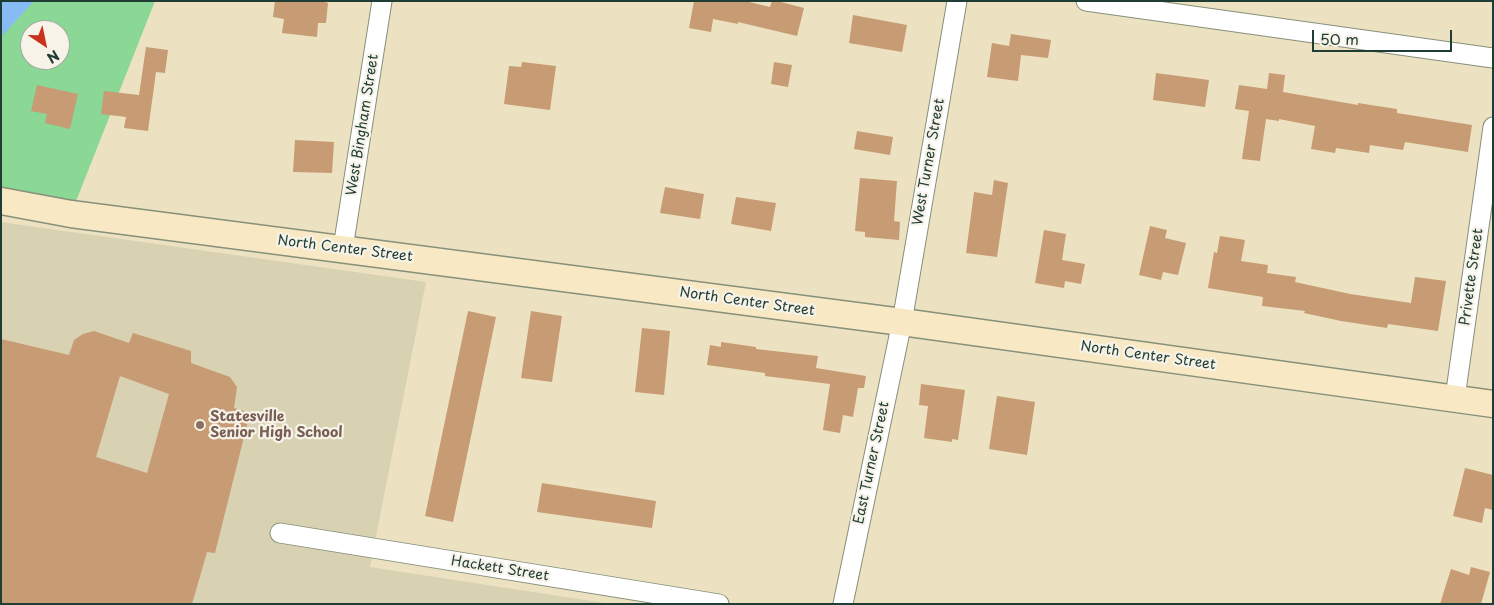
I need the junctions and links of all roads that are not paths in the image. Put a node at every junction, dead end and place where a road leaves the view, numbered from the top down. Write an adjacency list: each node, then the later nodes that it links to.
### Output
1 (382, 1): 7 (street, West Bingham Street)
2 (957, 1): 8 (street, West Turner Street)
3 (1086, 1): 4 (street)
4 (1493, 58)
5 (1493, 127): 9 (street, Privette Street)
6 (1, 201): 7 (main road, North Center Street)
7 (344, 248): 8 (main road, North Center Street)
8 (902, 322): 9 (main road, North Center Street); 13 (street, East Turner Street)
9 (1455, 398): 10 (main road, North Center Street)
10 (1493, 404)
11 (280, 534): 12 (street, Hackett Street)
12 (719, 604)
13 (843, 604)

